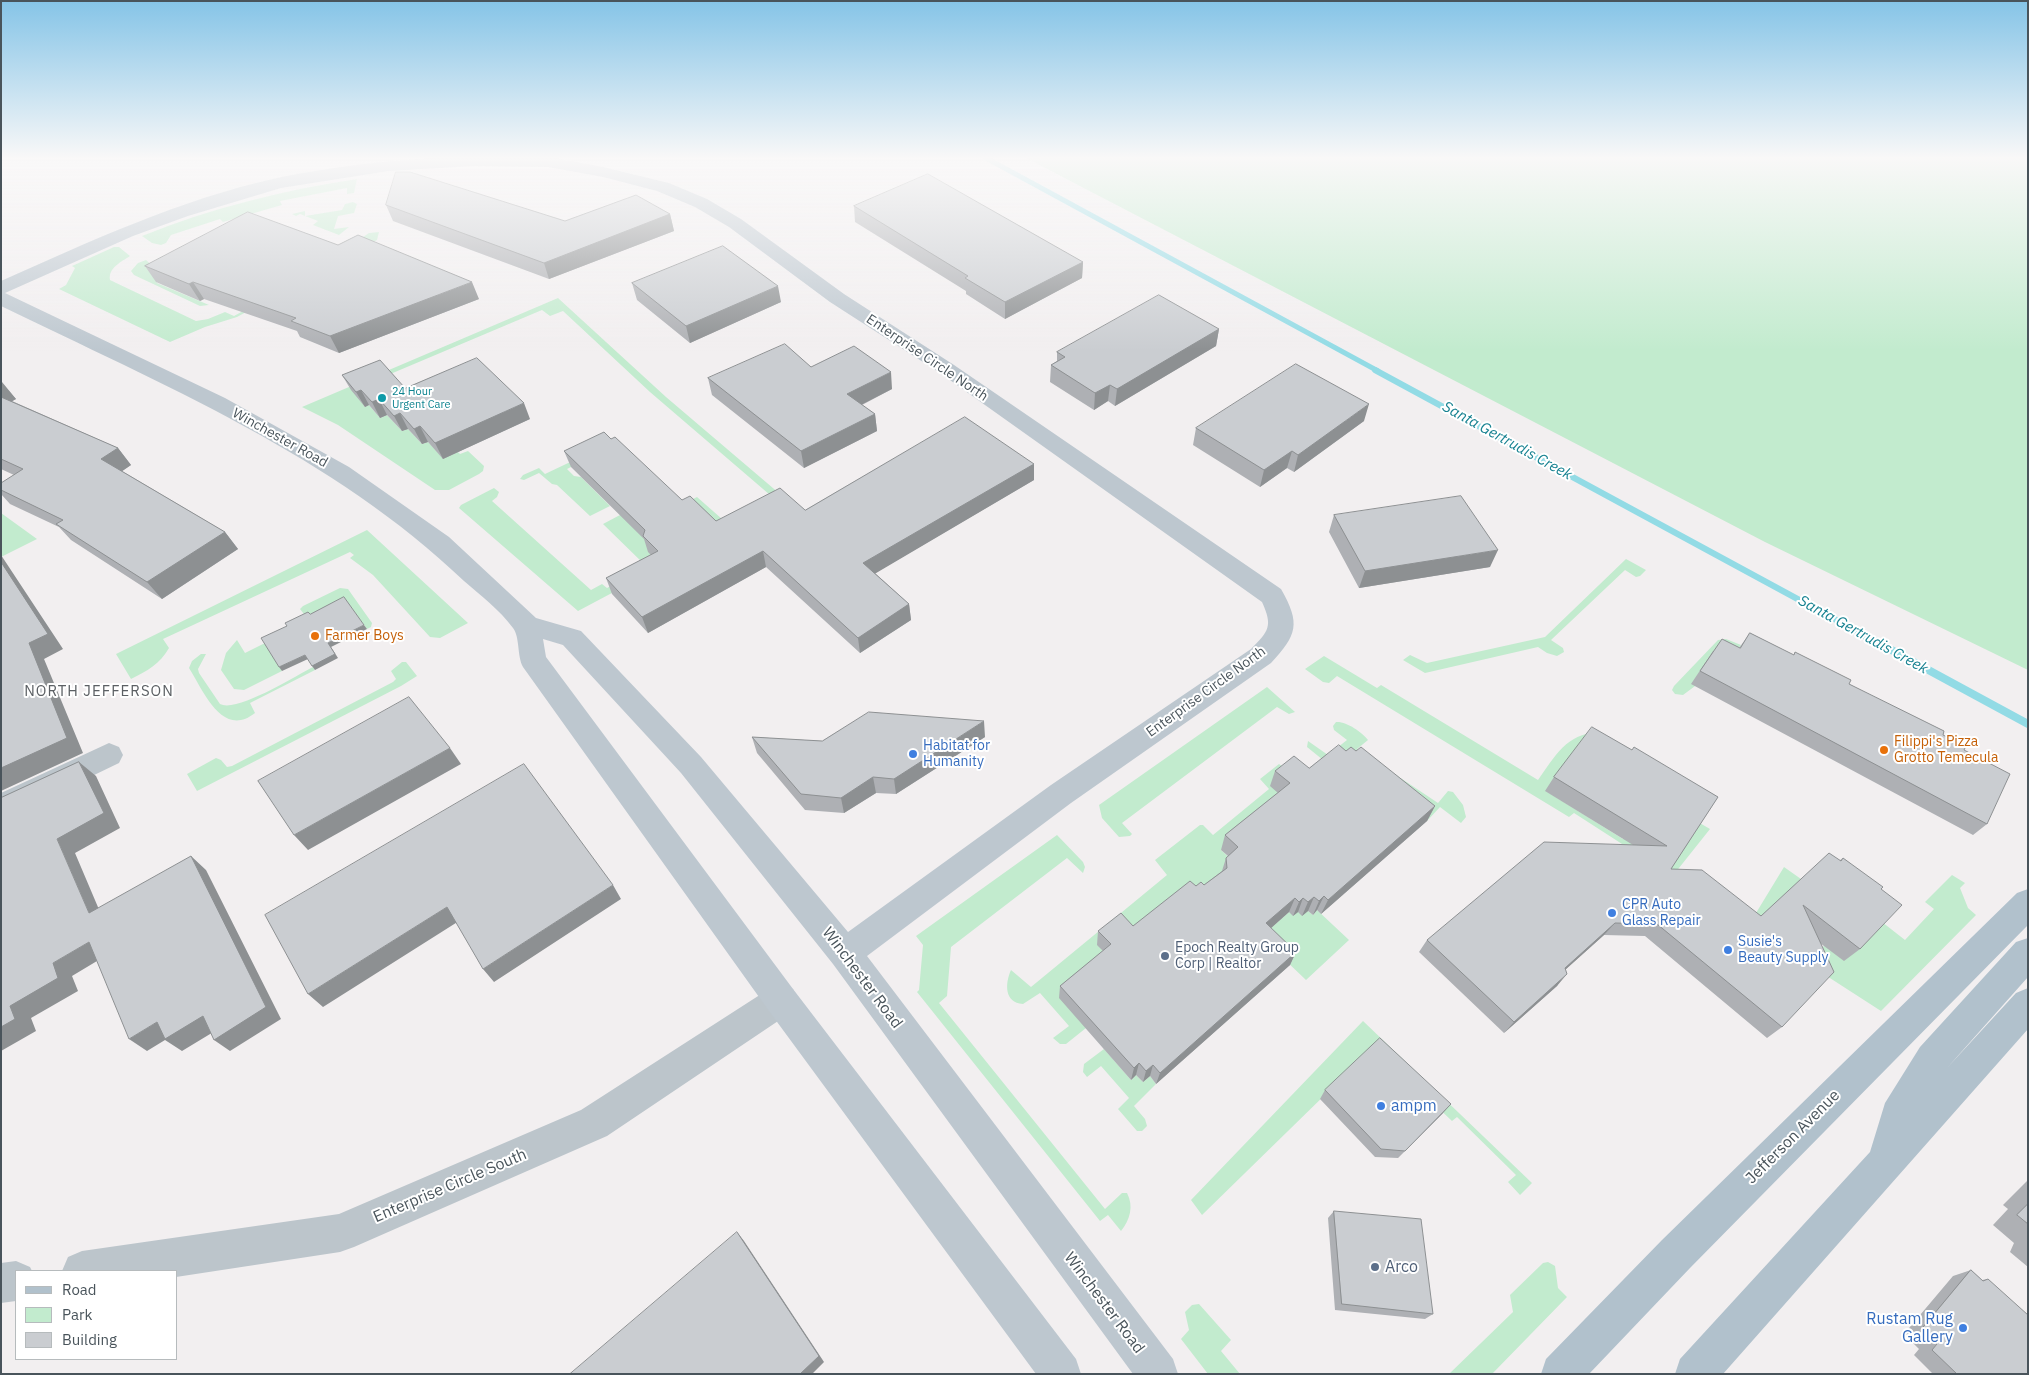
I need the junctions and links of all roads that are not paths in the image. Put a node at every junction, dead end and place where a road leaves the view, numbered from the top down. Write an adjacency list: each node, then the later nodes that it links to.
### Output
1 (153, 222): 3 (main road, Enterprise Circle North)
2 (734, 222): 9 (main road, Enterprise Circle North)
3 (1, 288)
4 (1, 298): 5 (main road, Winchester Road)
5 (527, 625): 9 (main road, Winchester Road); 11 (main road)
6 (109, 755): 7 (street)
7 (1, 807)
8 (2025, 910): 19 (main road, Jefferson Avenue)
9 (845, 953): 18 (main road, Winchester Road)
10 (2028, 953): 13 (main road)
11 (781, 1000): 14 (street, Enterprise Circle South); 17 (main road)
12 (2028, 1004): 13 (main road)
13 (1886, 1161): 20 (main road)
14 (89, 1270)
15 (15, 1281): 16 (street)
16 (1, 1282)
17 (1061, 1374)
18 (1158, 1374)
19 (1561, 1374)
20 (1695, 1374)

